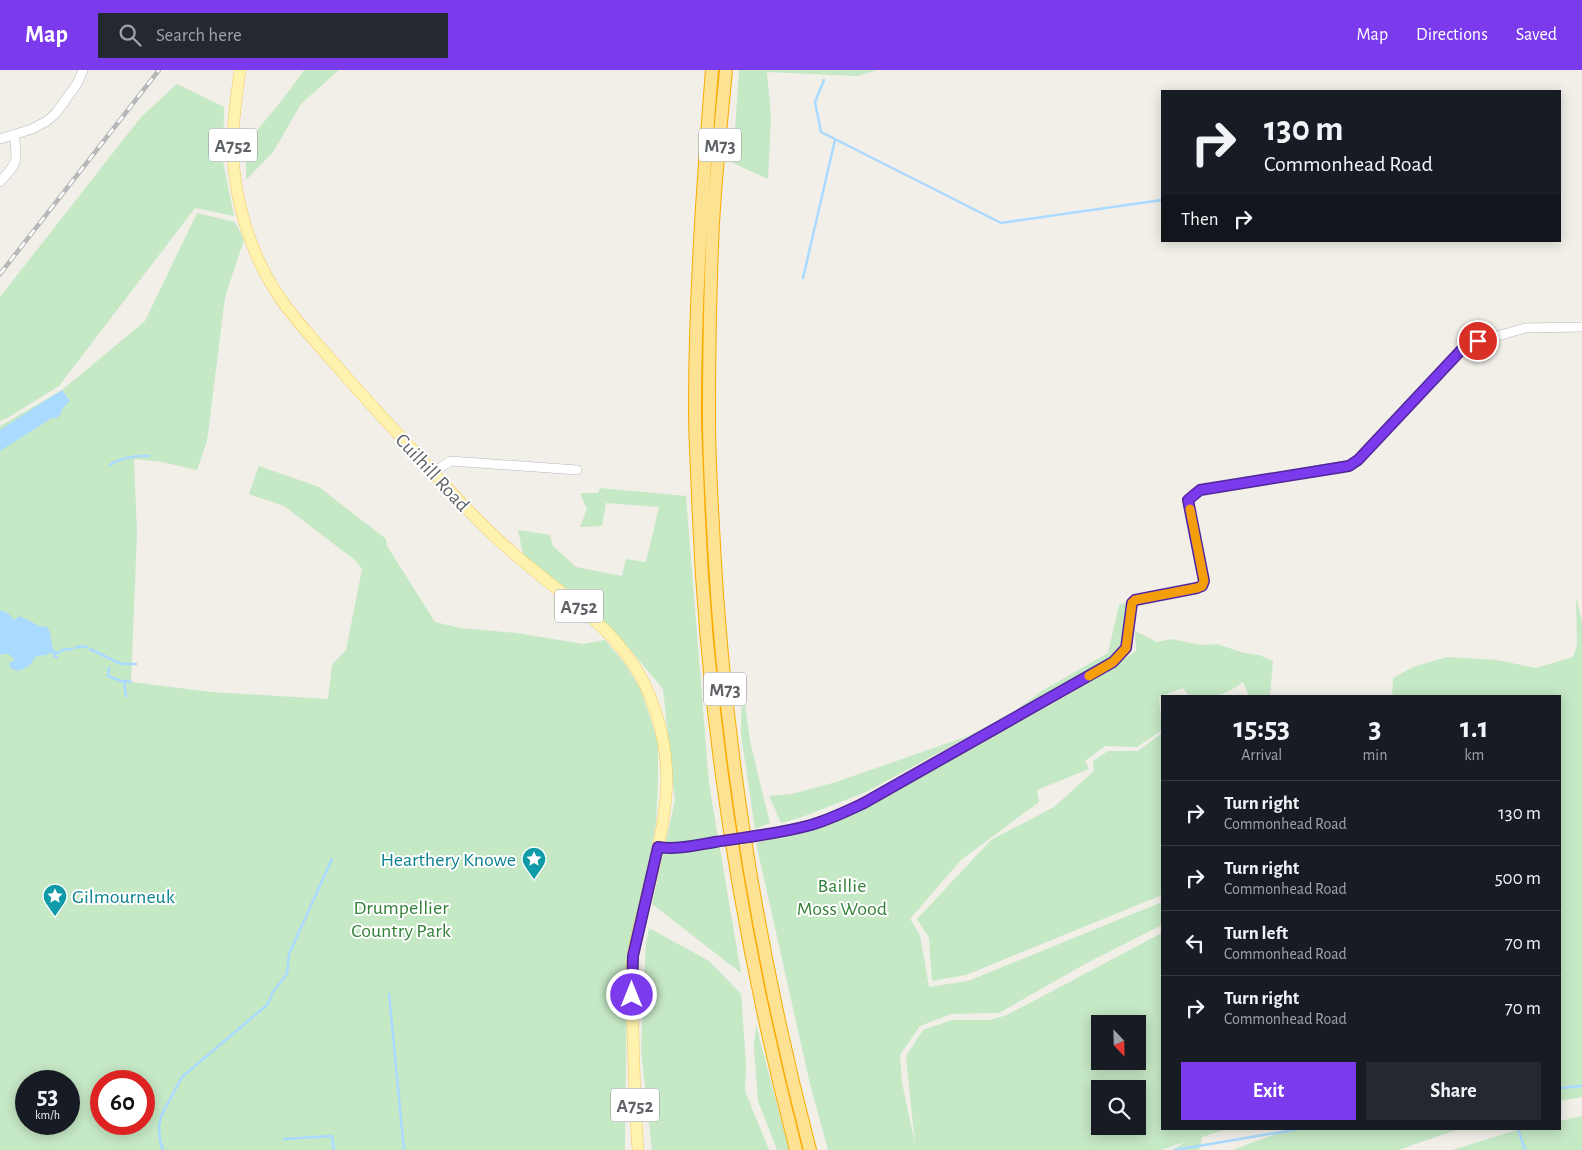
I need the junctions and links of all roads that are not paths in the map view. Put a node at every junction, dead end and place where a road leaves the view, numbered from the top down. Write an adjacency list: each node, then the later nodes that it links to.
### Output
1 (83, 70): 5 (street)
2 (240, 70): 10 (main road, Cuilhill Road / A752)
3 (712, 70): 13 (highway, M73)
4 (726, 70): 14 (highway, M73)
5 (14, 135): 6 (street); 7 (street)
6 (0, 138)
7 (0, 182)
8 (1582, 327): 11 (street, bridge)
9 (577, 470): 10 (street)
10 (434, 472): 11 (main road, Cuilhill Road / A752)
11 (658, 847): 12 (main road, A752)
12 (638, 1150)
13 (796, 1150)
14 (810, 1150)

